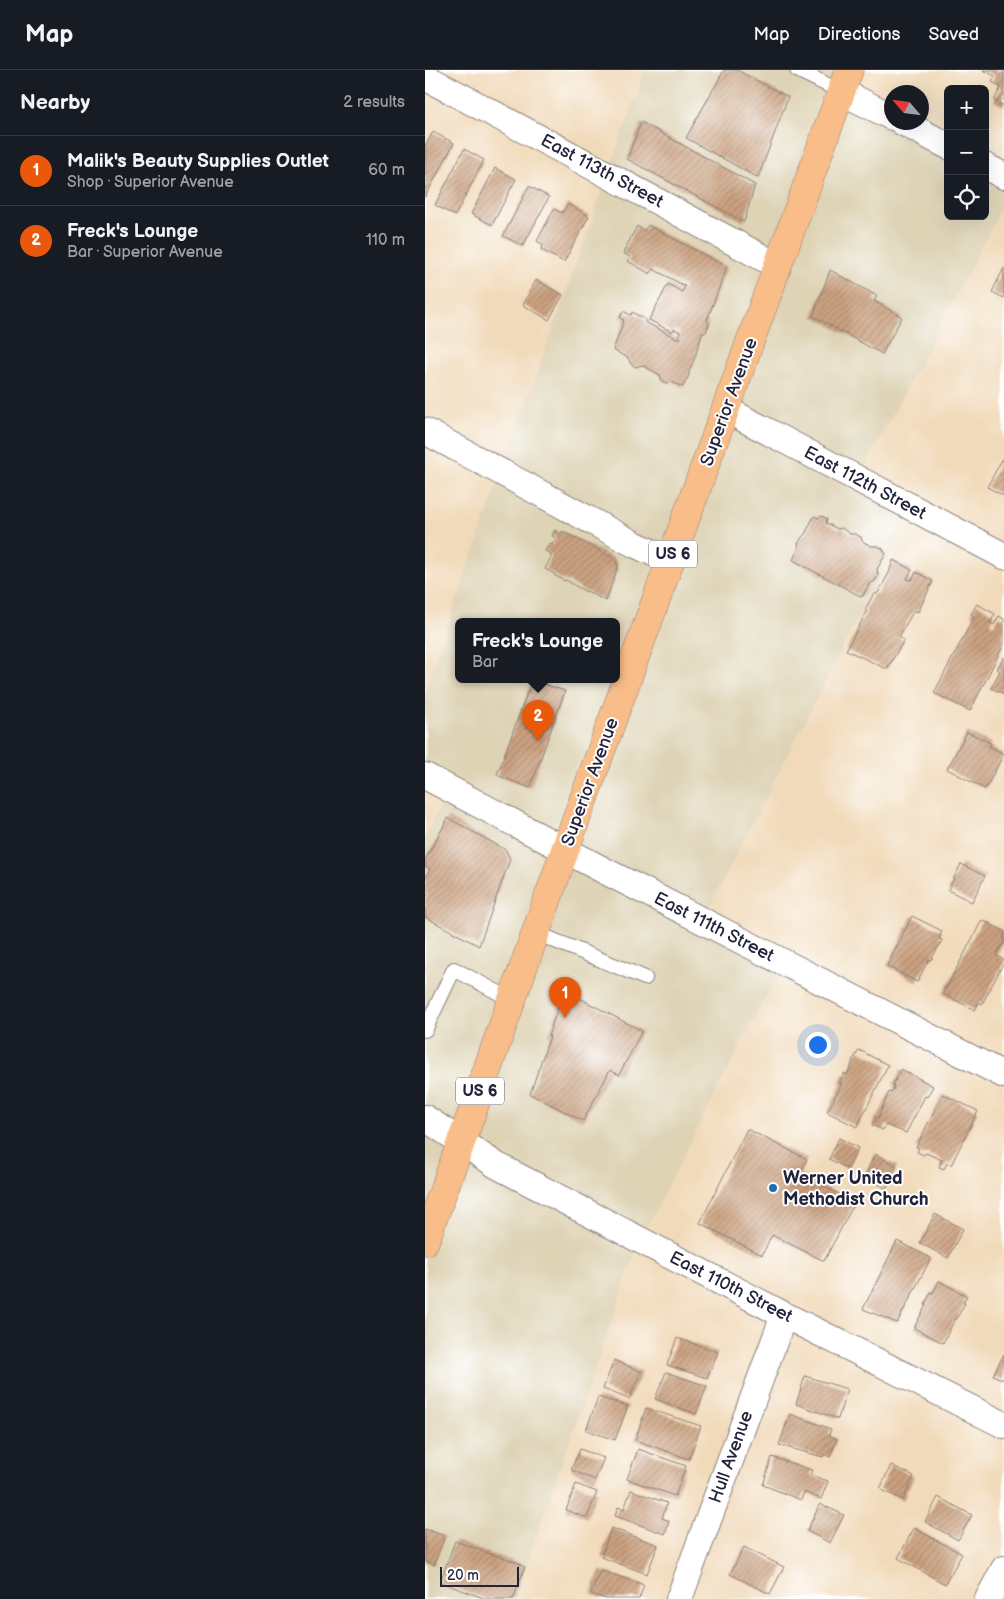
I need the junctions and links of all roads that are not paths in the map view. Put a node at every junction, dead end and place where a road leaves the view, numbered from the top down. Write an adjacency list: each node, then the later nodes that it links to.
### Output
1 (797, 70): 3 (lane)
2 (425, 77): 9 (street, East 113th Street)
3 (846, 81): 4 (street); 9 (main road, Superior Avenue / US 6)
4 (884, 111)
5 (917, 130): 6 (street)
6 (944, 144)
7 (989, 168): 8 (street)
8 (1004, 176)
9 (778, 266): 10 (main road, Superior Avenue / US 6)
10 (727, 410): 12 (street, East 112th Street); 13 (main road, Superior Avenue / US 6)
11 (425, 431): 13 (street)
12 (1004, 556)
13 (671, 561): 15 (main road, Superior Avenue / US 6)
14 (425, 776): 15 (street, East 111th Street)
15 (565, 850): 16 (main road, Superior Avenue / US 6); 20 (street, East 111th Street)
16 (536, 933): 17 (lane); 18 (main road, Superior Avenue / US 6)
17 (645, 978)
18 (512, 1000): 19 (lane); 22 (main road, Superior Avenue / US 6)
19 (425, 1030)
20 (1004, 1075)
21 (425, 1118): 22 (street, East 110th Street)
22 (461, 1143): 23 (main road, Superior Avenue / US 6); 24 (street, East 110th Street)
23 (425, 1241)
24 (784, 1315): 25 (street, East 110th Street); 27 (street, Hull Avenue)
25 (1004, 1425)
26 (1004, 1569): 28 (street)
27 (679, 1599)
28 (988, 1599)

